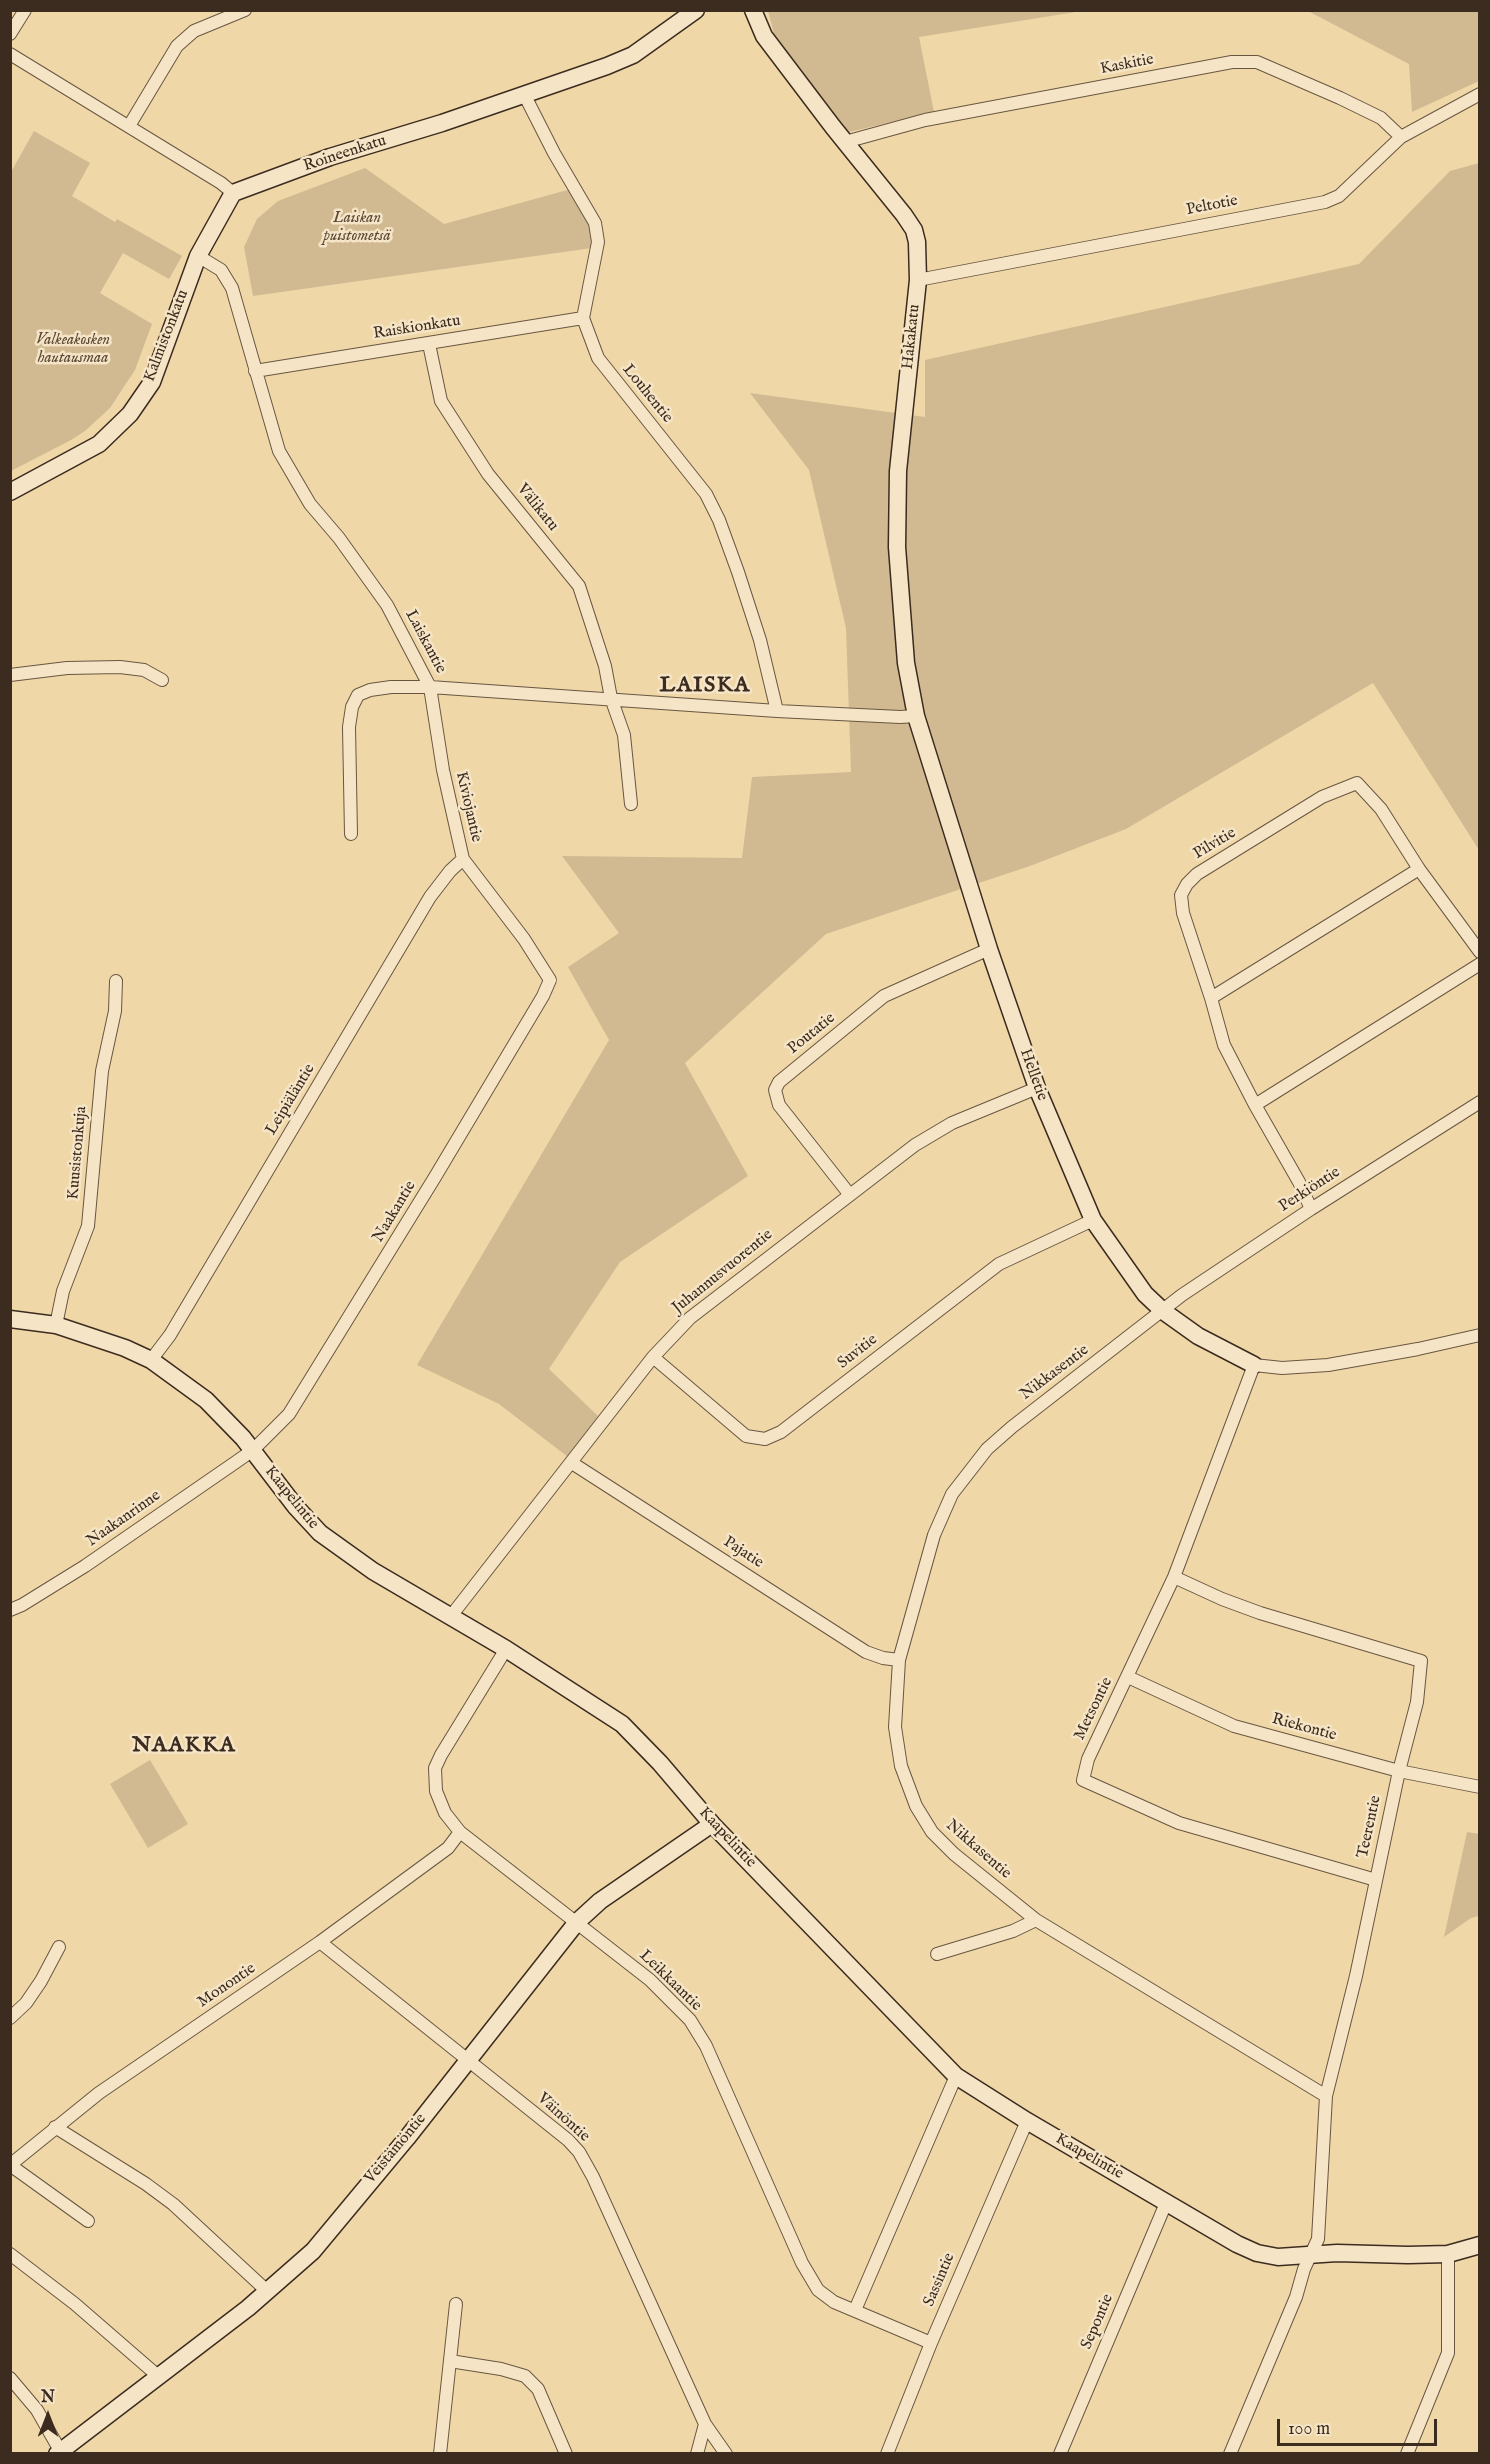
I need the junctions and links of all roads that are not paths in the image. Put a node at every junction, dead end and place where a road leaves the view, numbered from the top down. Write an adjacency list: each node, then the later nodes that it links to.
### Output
1 (25, 10): 5 (street)
2 (245, 10): 9 (street)
3 (696, 10): 8 (street, Roineenkatu)
4 (753, 10): 11 (street, Hakakatu)
5 (10, 34)
6 (10, 54): 9 (street)
7 (1479, 94): 10 (street, Peltotie)
8 (525, 96): 12 (street, Roineenkatu); 15 (street)
9 (129, 126): 12 (street)
10 (1401, 137): 11 (street, Kaskitie); 14 (street, Peltotie)
11 (845, 142): 14 (street, Hakakatu)
12 (233, 193): 13 (street, Kalmistonkatu)
13 (198, 256): 17 (street, Laiskantie); 18 (street, Kalmistonkatu)
14 (918, 280): 24 (street, Hakakatu)
15 (583, 318): 16 (street, Raiskionkatu); 23 (street, Louhentie)
16 (429, 344): 17 (street, Raiskionkatu); 22 (street, Välikatu)
17 (255, 370): 21 (street, Laiskantie)
18 (10, 492)
19 (10, 675): 20 (street)
20 (162, 680)
21 (430, 687): 22 (street, Laiskantie); 26 (street); 27 (street, Kiviojantie)
22 (611, 698): 23 (street, Laiskantie); 25 (street, Välikatu)
23 (777, 711): 24 (street, Laiskantie)
24 (916, 716): 29 (street, Helletie)
25 (631, 804)
26 (351, 834)
27 (463, 859): 32 (street, Kiviojantie); 46 (street, Leipiäläntie)
28 (1419, 869): 30 (street, Pilvitie); 34 (street); 34 (street, Pilvitie)
29 (989, 949): 35 (street, Helletie); 38 (street, Poutatie)
30 (1479, 952)
31 (1479, 964): 37 (street)
32 (550, 980): 48 (street, Naakantie)
33 (116, 981): 43 (street, Kuusistonkuja)
34 (1211, 998): 37 (street, Pilvitie)
35 (1037, 1088): 38 (street, Juhannusvuorentie); 40 (street, Helletie)
36 (1479, 1102): 39 (street, Perkiöntie)
37 (1255, 1105): 39 (street, Pilvitie)
38 (850, 1196): 45 (street, Juhannusvuorentie)
39 (1311, 1209): 41 (street, Perkiöntie)
40 (1093, 1220): 41 (street, Helletie); 45 (street, Suvitie)
41 (1163, 1311): 47 (street, Helletie); 54 (street, Nikkasentie)
42 (10, 1319): 43 (street, Kaapelintie)
43 (56, 1324): 46 (street, Kaapelintie)
44 (1479, 1335): 47 (street)
45 (652, 1357): 49 (street, Juhannusvuorentie)
46 (151, 1360): 48 (street, Kaapelintie)
47 (1254, 1365): 50 (street, Metsontie)
48 (253, 1450): 51 (street, Naakanrinne); 52 (street, Kaapelintie)
49 (572, 1463): 52 (street, Juhannusvuorentie); 54 (street, Pajatie)
50 (1174, 1577): 55 (street, Metsontie); 56 (street, Teerentie)
51 (10, 1610)
52 (451, 1616): 53 (street, Kaapelintie)
53 (506, 1649): 58 (street, Kaapelintie); 59 (street, Leikkaantie)
54 (899, 1660): 61 (street, Nikkasentie)
55 (1128, 1677): 56 (street, Riekontie); 60 (street, Metsontie)
56 (1399, 1772): 57 (street, Riekontie); 60 (street, Teerentie)
57 (1479, 1787)
58 (712, 1824): 62 (street, Veistämöntie); 68 (street, Kaapelintie)
59 (460, 1832): 62 (street, Leikkaantie); 63 (street, Monontie)
60 (1376, 1880): 69 (street, Teerentie)
61 (1036, 1920): 65 (street); 69 (street, Nikkasentie)
62 (577, 1923): 67 (street, Veistämöntie); 81 (street, Leikkaantie)
63 (320, 1942): 67 (street, Väinöntie); 71 (street, Monontie)
64 (59, 1947): 66 (street)
65 (937, 1954)
66 (10, 2018)
67 (468, 2060): 79 (street, Veistämöntie); 86 (street, Väinöntie)
68 (956, 2076): 70 (street, Kaapelintie); 81 (street)
69 (1326, 2096): 78 (street, Teerentie)
70 (1027, 2121): 73 (street, Kaapelintie); 82 (street, Sassintie)
71 (55, 2127): 72 (street, Monontie); 79 (street)
72 (10, 2165): 74 (street)
73 (1166, 2203): 78 (street, Kaapelintie); 93 (street, Sepontie)
74 (88, 2221)
75 (1479, 2246): 76 (street, Kaapelintie)
76 (1448, 2253): 78 (street, Kaapelintie); 95 (street)
77 (10, 2254): 84 (street)
78 (1310, 2256): 94 (street, Teerentie)
79 (267, 2292): 84 (street, Veistämöntie)
80 (456, 2304): 83 (street)
81 (855, 2310): 82 (street, Leikkaantie)
82 (931, 2343): 92 (street, Sassintie)
83 (450, 2361): 88 (street); 89 (street)
84 (158, 2376): 87 (street, Veistämöntie)
85 (10, 2378): 87 (street)
86 (705, 2424): 90 (street); 91 (street, Väinöntie)
87 (60, 2453)
88 (440, 2454)
89 (566, 2454)
90 (697, 2454)
91 (726, 2454)
92 (887, 2454)
93 (1060, 2454)
94 (1230, 2454)
95 (1407, 2454)

